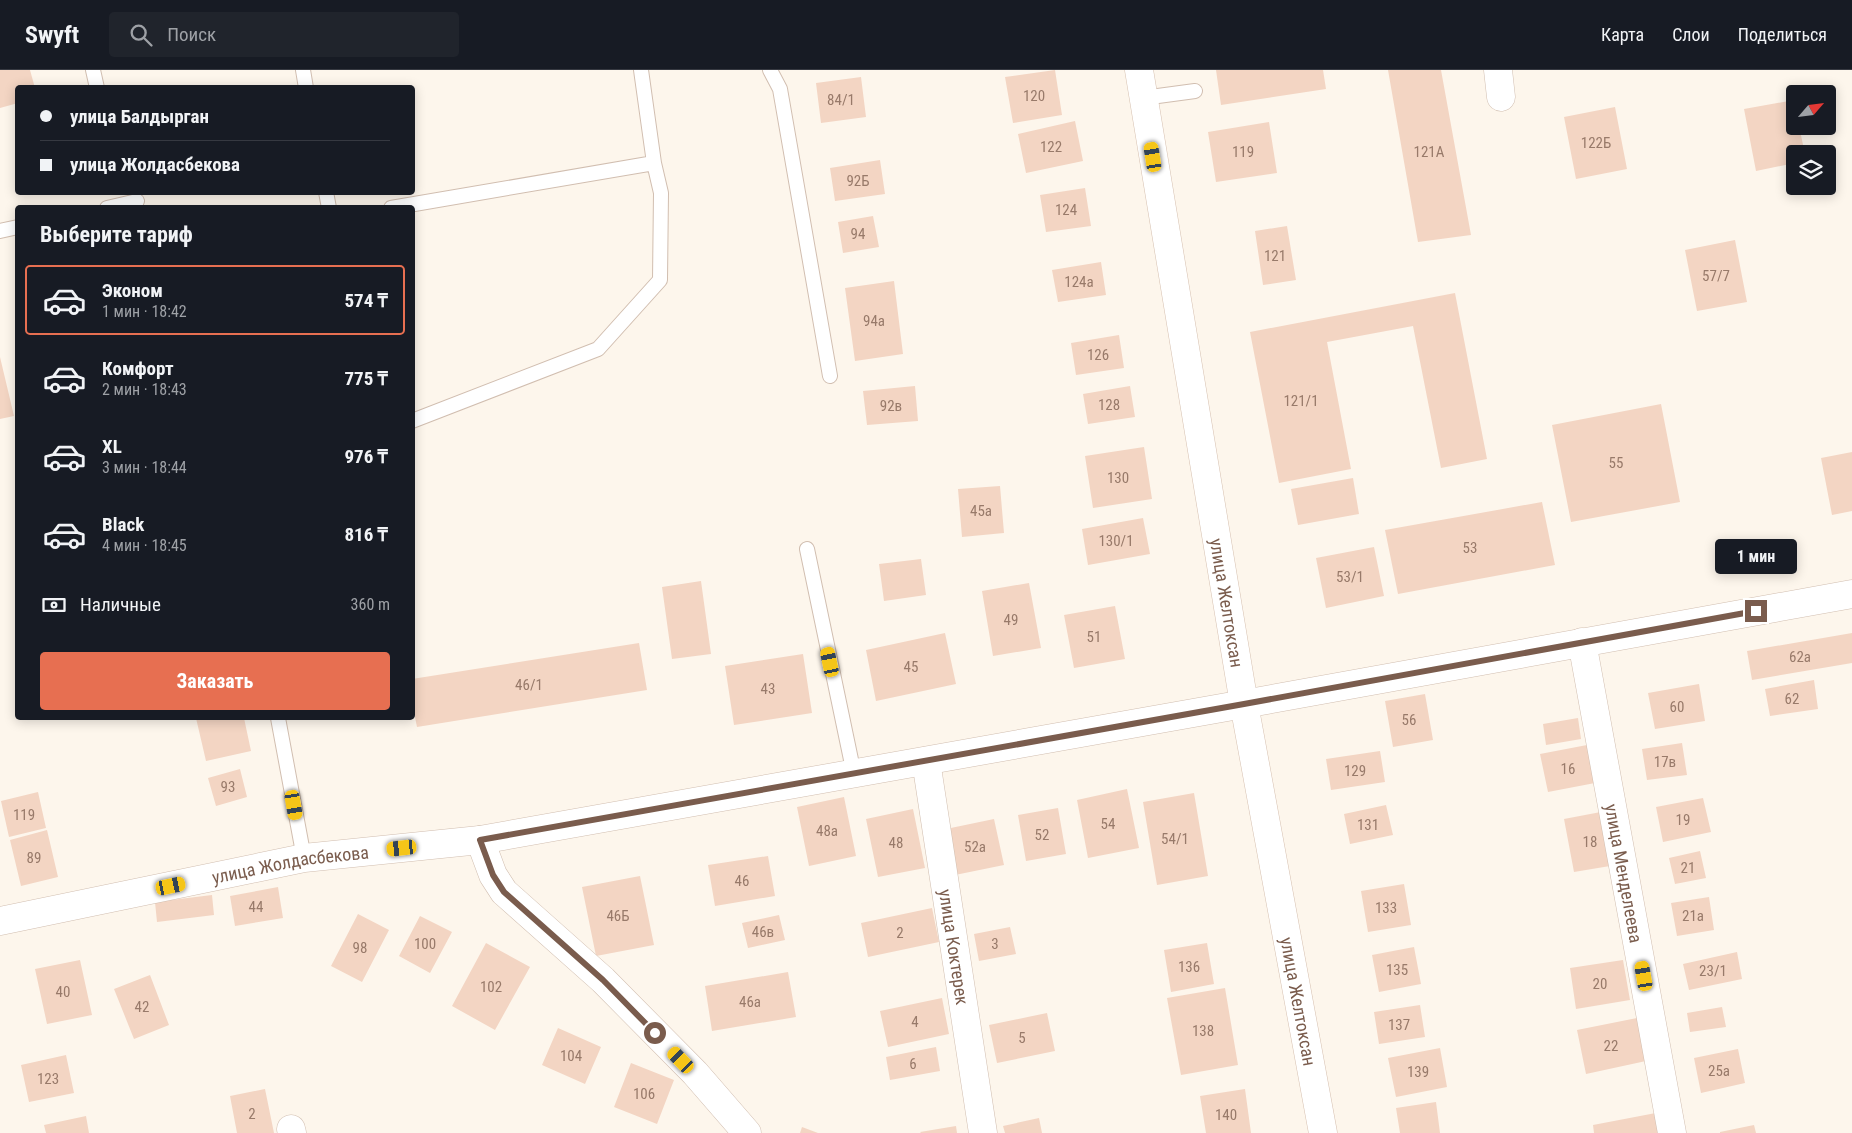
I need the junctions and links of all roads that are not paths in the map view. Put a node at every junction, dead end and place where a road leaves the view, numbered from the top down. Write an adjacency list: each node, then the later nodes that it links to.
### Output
1 (93, 70): 7 (lane)
2 (303, 70): 8 (lane)
3 (641, 70): 12 (lane)
4 (770, 70): 18 (lane)
5 (1138, 70): 11 (street, улица Желтоксан)
6 (1498, 70): 10 (street)
7 (97, 85)
8 (306, 85)
9 (1195, 90): 11 (lane)
10 (1501, 97)
11 (1143, 98): 23 (street, улица Желтоксан)
12 (654, 163): 15 (lane); 19 (lane)
13 (136, 200): 14 (lane)
14 (118, 205)
15 (409, 205)
16 (15, 228): 17 (lane)
17 (0, 231)
18 (830, 376)
19 (415, 420)
20 (807, 549): 26 (lane)
21 (1852, 594): 22 (street, улица Жолдасбекова)
22 (1582, 642): 23 (street, улица Жолдасбекова); 33 (street, улица Менделеева)
23 (1244, 704): 25 (street, улица Жолдасбекова); 32 (street, улица Желтоксан)
24 (278, 720): 28 (lane)
25 (926, 761): 26 (street, улица Жолдасбекова); 31 (street, улица Коктерек)
26 (854, 774): 27 (street, улица Жолдасбекова)
27 (480, 840): 28 (street, улица Жолдасбекова); 30 (street)
28 (304, 858): 29 (street, улица Жолдасбекова)
29 (0, 921)
30 (747, 1133)
31 (983, 1133)
32 (1323, 1133)
33 (1672, 1133)

